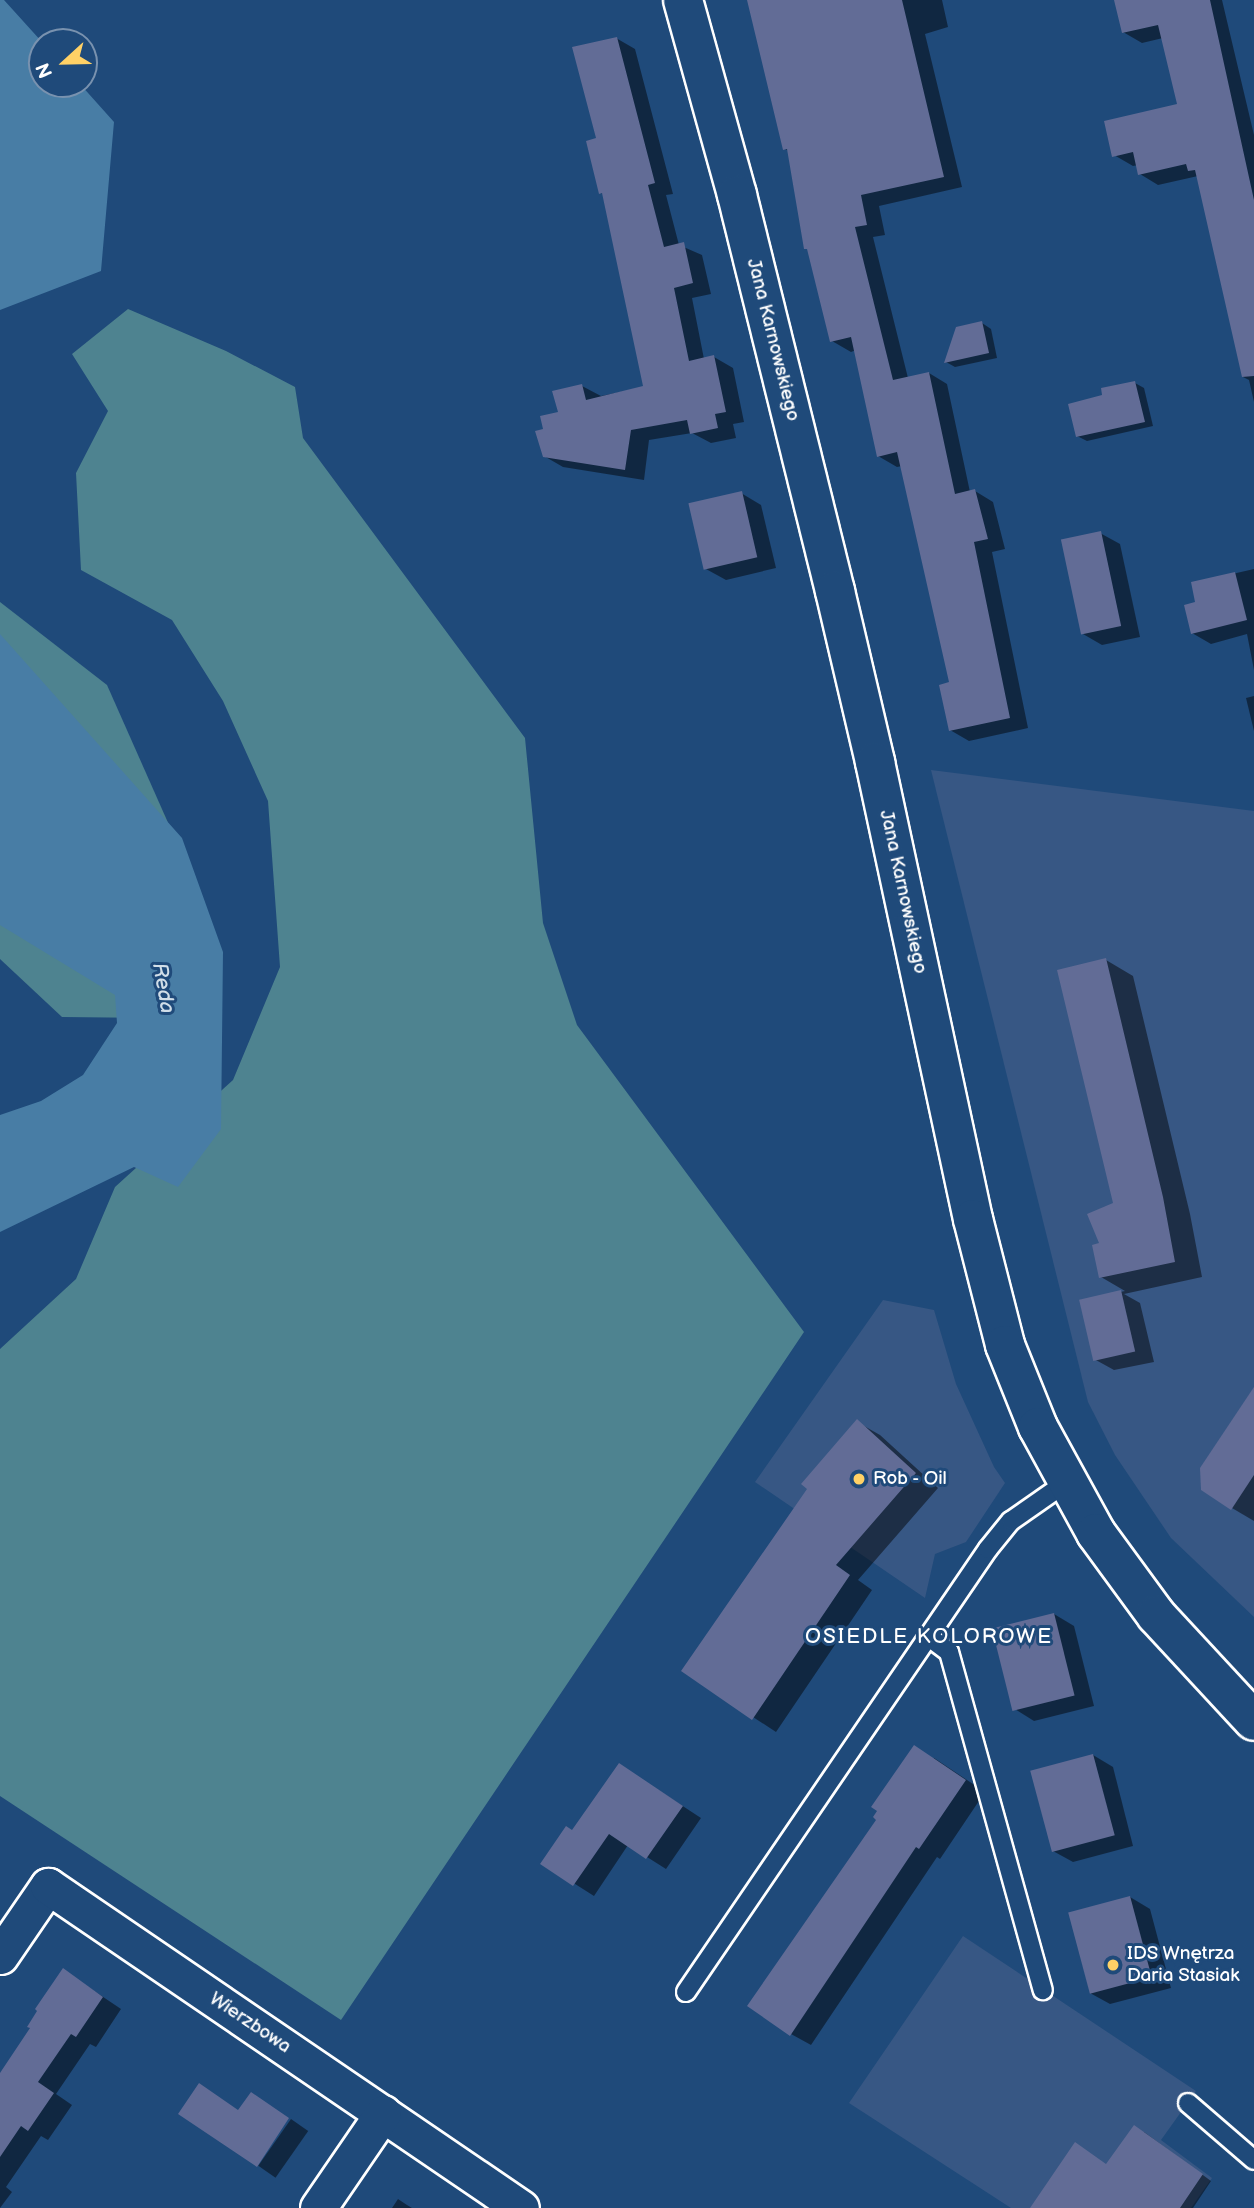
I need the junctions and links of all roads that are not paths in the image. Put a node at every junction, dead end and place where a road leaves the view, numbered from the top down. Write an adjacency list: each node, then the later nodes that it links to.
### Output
1 (683, 0): 2 (main road, Jana Karnowskiego)
2 (1067, 1482): 3 (lane); 4 (main road, Jana Karnowskiego)
3 (929, 1637): 6 (lane); 7 (lane)
4 (1254, 1721)
5 (0, 1956): 9 (street, Wierzbowa)
6 (1043, 1990)
7 (686, 1992)
8 (1188, 2103): 10 (lane)
9 (383, 2113): 11 (street); 12 (street, Wierzbowa)
10 (1254, 2161)
11 (318, 2208)
12 (521, 2208)

